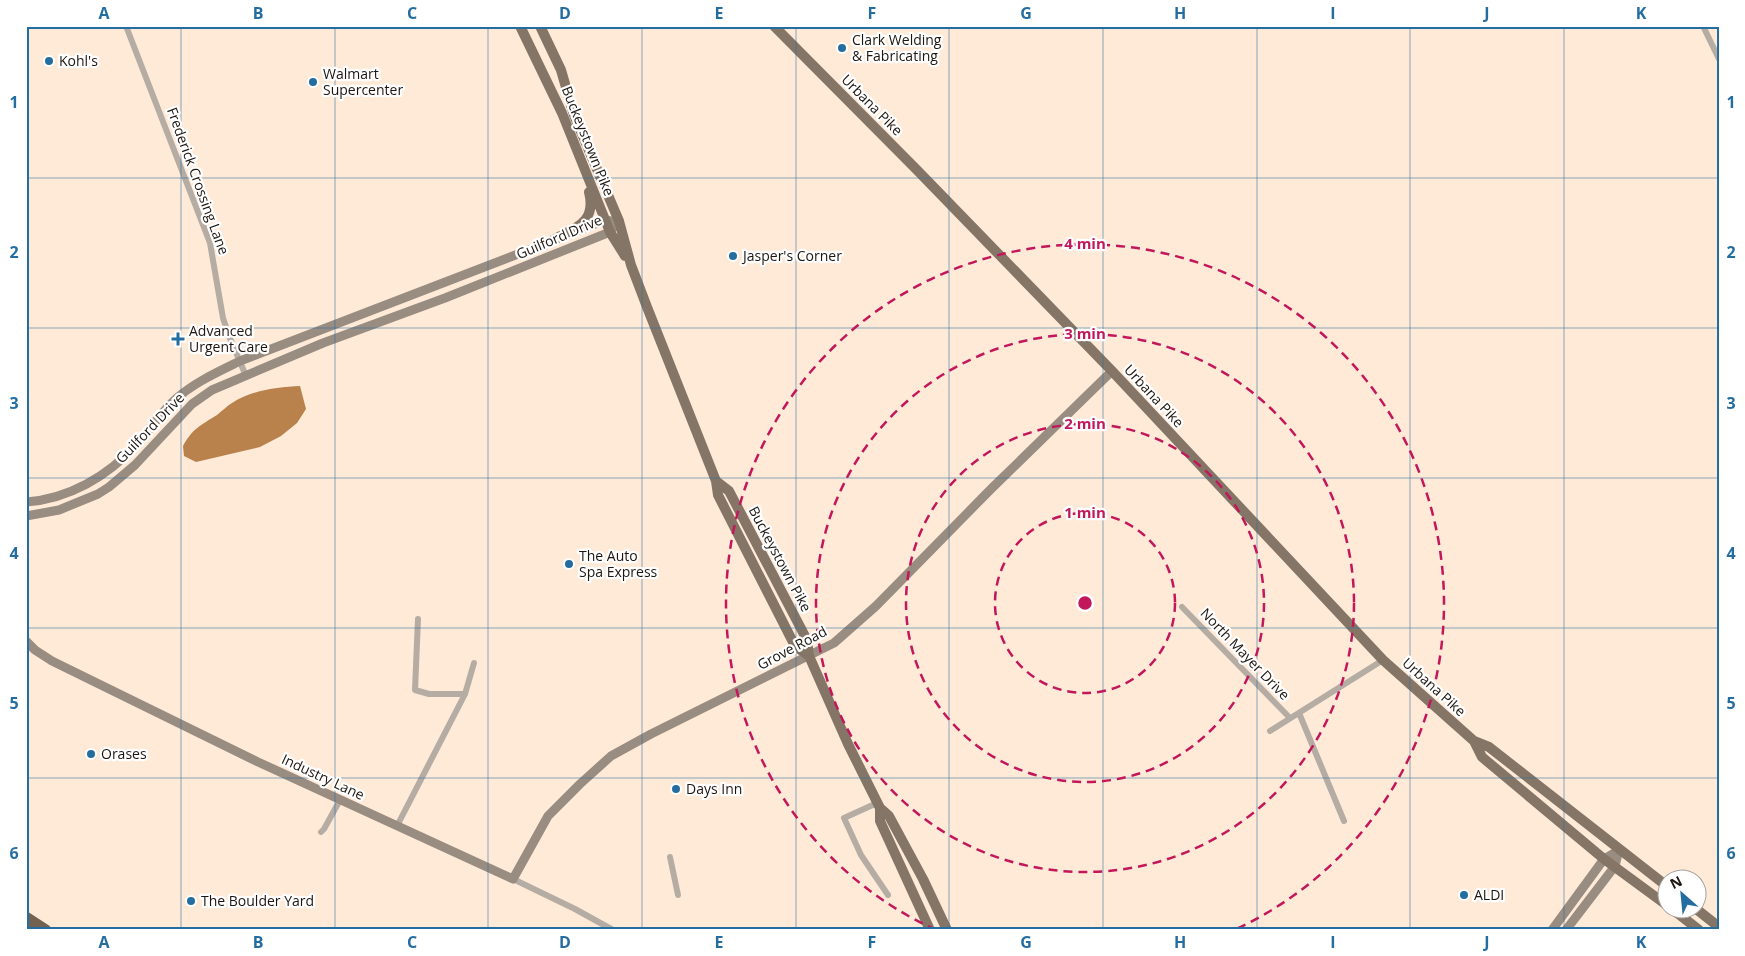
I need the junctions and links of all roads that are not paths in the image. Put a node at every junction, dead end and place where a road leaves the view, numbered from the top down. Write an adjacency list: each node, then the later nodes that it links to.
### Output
1 (126, 26): 13 (street, Frederick Crossing Lane)
2 (520, 26): 7 (main road, Buckeystown Pike)
3 (540, 26): 9 (main road, Buckeystown Pike)
4 (774, 26): 14 (main road, Urbana Pike)
5 (1703, 26): 6 (street)
6 (1719, 59)
7 (583, 165): 8 (main road, Buckeystown Pike); 11 (main road)
8 (605, 220): 9 (main road, Guilford Drive); 10 (main road, Buckeystown Pike); 11 (main road, Guilford Drive)
9 (619, 221): 10 (main road, Guilford Drive); 12 (main road, Buckeystown Pike)
10 (610, 232): 12 (main road, Buckeystown Pike); 15 (main road, Guilford Drive)
11 (551, 241): 13 (main road, Guilford Drive)
12 (632, 265): 21 (main road, Buckeystown Pike)
13 (240, 361): 15 (street, Frederick Crossing Lane); 16 (main road, Guilford Drive)
14 (1112, 371): 21 (main road, Grove Road); 22 (main road, Urbana Pike)
15 (246, 376): 17 (main road, Guilford Drive)
16 (26, 502)
17 (26, 516)
18 (1182, 607): 26 (street, North Mayer Drive)
19 (418, 619): 24 (street)
20 (26, 641): 29 (main road, Industry Lane)
21 (809, 656): 30 (main road, Buckeystown Pike); 38 (main road, Grove Road)
22 (1383, 660): 25 (street); 28 (main road, Urbana Pike)
23 (474, 663): 24 (street)
24 (465, 694): 32 (street)
25 (1299, 713): 26 (street); 31 (street)
26 (1290, 718): 27 (street)
27 (1270, 731)
28 (1474, 741): 34 (main road, Urbana Pike); 36 (main road, Urbana Pike)
29 (340, 800): 32 (main road, Industry Lane); 33 (street)
30 (878, 805): 41 (street); 51 (main road, Buckeystown Pike); 52 (main road, Buckeystown Pike)
31 (1344, 821)
32 (397, 826): 38 (main road, Industry Lane)
33 (321, 832)
34 (1619, 850): 36 (main road); 37 (main road); 39 (main road, Urbana Pike)
35 (670, 857): 40 (street)
36 (1604, 858): 37 (main road, Urbana Pike); 53 (main road)
37 (1615, 866): 42 (main road, Urbana Pike); 54 (main road)
38 (513, 879): 50 (street, Industry Lane)
39 (1658, 879)
40 (678, 895)
41 (888, 895)
42 (1658, 898)
43 (26, 917): 49 (highway)
44 (1684, 918): 55 (main road)
45 (1708, 918): 46 (main road)
46 (1719, 927)
47 (26, 928): 48 (highway)
48 (30, 930)
49 (46, 930)
50 (613, 930)
51 (930, 930)
52 (947, 930)
53 (1552, 930)
54 (1566, 930)
55 (1699, 930)

